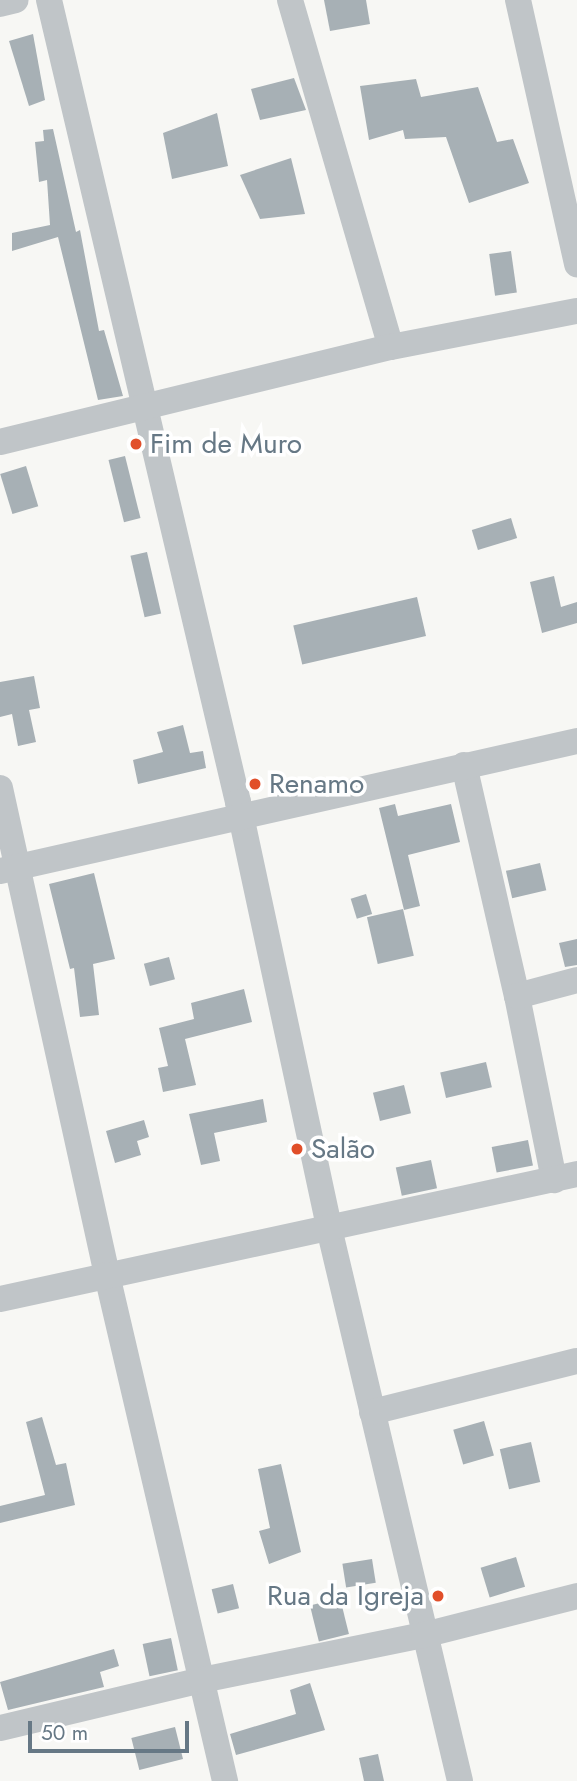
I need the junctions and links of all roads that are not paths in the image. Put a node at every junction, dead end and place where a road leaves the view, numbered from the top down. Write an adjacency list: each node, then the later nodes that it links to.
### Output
1 (16, 0): 5 (street)
2 (49, 0): 9 (street)
3 (290, 0): 8 (street)
4 (518, 0): 6 (street)
5 (0, 4)
6 (577, 264)
7 (577, 311): 8 (street)
8 (391, 347): 9 (street)
9 (145, 409): 10 (street); 14 (street)
10 (0, 442)
11 (577, 741): 12 (street)
12 (464, 765): 14 (street); 17 (street)
13 (0, 788): 15 (street)
14 (241, 816): 15 (street); 19 (street)
15 (9, 869): 20 (street)
16 (577, 980): 17 (street)
17 (517, 996): 18 (street)
18 (571, 1178): 19 (street)
19 (329, 1228): 20 (street); 23 (street)
20 (107, 1275): 21 (street); 26 (street)
21 (0, 1299)
22 (577, 1361): 23 (street)
23 (372, 1412): 25 (street)
24 (577, 1596): 25 (street)
25 (424, 1635): 26 (street); 29 (street)
26 (202, 1680): 27 (street); 28 (street)
27 (0, 1728)
28 (225, 1781)
29 (460, 1781)

